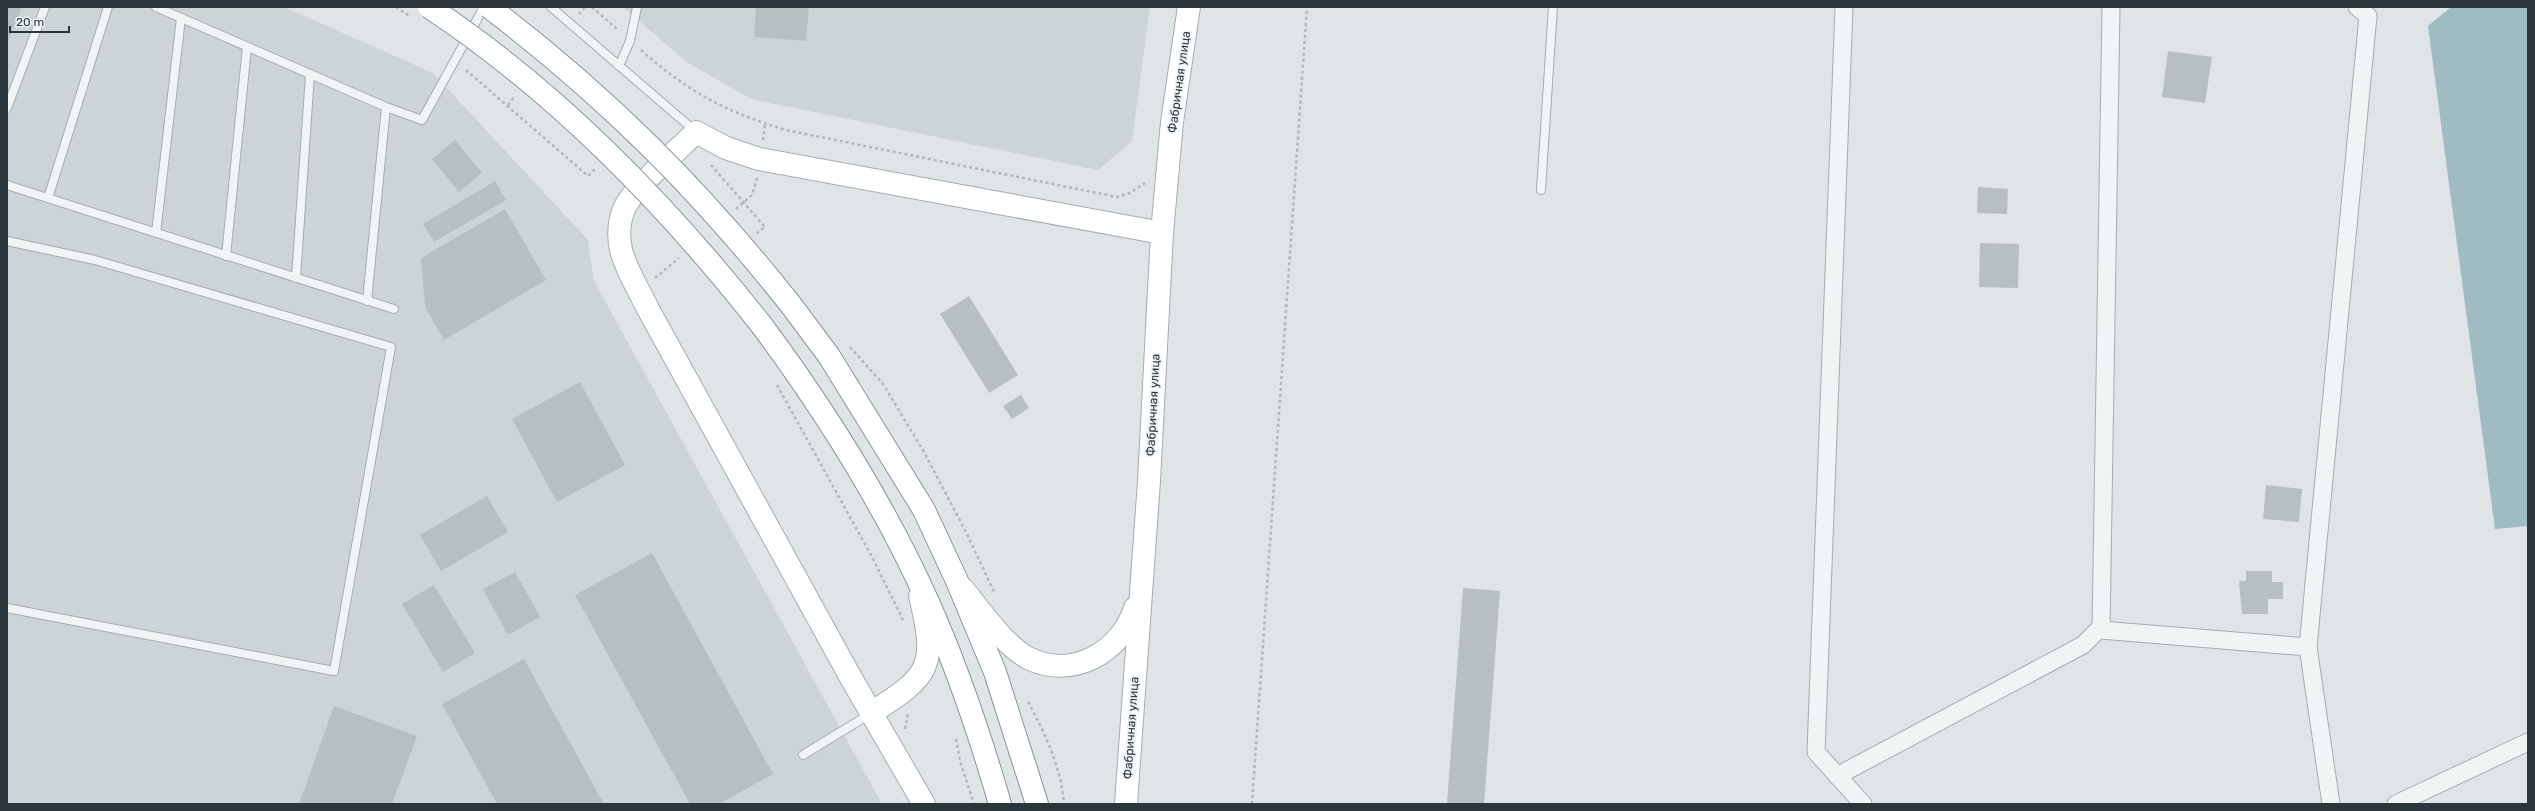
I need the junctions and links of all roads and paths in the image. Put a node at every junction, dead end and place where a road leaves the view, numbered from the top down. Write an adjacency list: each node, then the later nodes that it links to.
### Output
1 (45, 7): 26 (lane)
2 (108, 7): 35 (lane)
3 (156, 7): 17 (lane)
4 (396, 7): 16 (path, bridge)
5 (484, 7): 20 (lane)
6 (489, 7): 49 (main road, bridge)
7 (551, 7): 21 (lane)
8 (592, 7): 18 (path)
9 (637, 7): 18 (lane)
10 (1189, 7): 37 (main road, Фабричная улица)
11 (1307, 7): 68 (path)
12 (1553, 7): 34 (lane)
13 (1844, 7): 62 (street)
14 (2111, 7): 54 (street)
15 (2357, 7): 55 (street)
16 (422, 13): 48 (main road, bridge)
17 (181, 18): 19 (lane); 36 (lane)
18 (630, 41): 21 (lane); 32 (path)
19 (247, 47): 22 (lane); 41 (lane)
20 (452, 63): 25 (lane); 30 (path)
21 (619, 66): 27 (lane)
22 (310, 74): 25 (lane); 43 (lane)
23 (514, 95): 24 (path)
24 (520, 100)
25 (386, 107): 44 (lane)
26 (7, 108)
27 (696, 132): 37 (main road); 58 (main road)
28 (590, 162): 30 (path)
29 (712, 165): 38 (path, bridge)
30 (596, 168): 31 (path)
31 (602, 173)
32 (1149, 179)
33 (7, 185): 35 (lane)
34 (1541, 190)
35 (48, 198): 36 (lane)
36 (156, 233): 41 (lane)
37 (1162, 233): 50 (main road, Фабричная улица)
38 (756, 234)
39 (7, 241): 52 (lane)
40 (679, 254): 42 (path)
41 (226, 256): 43 (lane)
42 (684, 260)
43 (296, 278): 44 (lane)
44 (367, 301): 45 (lane)
45 (394, 309)
46 (848, 345): 51 (path)
47 (776, 382): 53 (path)
48 (916, 578): 58 (main road); 64 (main road)
49 (957, 581): 50 (main road); 65 (main road)
50 (1141, 586): 67 (main road, Фабричная улица)
51 (997, 598)
52 (7, 608)
53 (905, 625)
54 (2101, 627): 55 (street); 62 (street)
55 (2308, 647): 70 (street)
56 (1028, 701): 66 (path)
57 (909, 712): 61 (path)
58 (871, 713): 60 (lane); 61 (main road)
59 (2528, 742): 71 (street)
60 (803, 755)
61 (897, 758): 63 (main road)
62 (1837, 776): 69 (street)
63 (924, 804)
64 (1000, 804)
65 (1037, 804)
66 (1064, 804)
67 (1126, 804)
68 (1252, 804)
69 (1863, 804)
70 (2330, 804)
71 (2396, 804)

